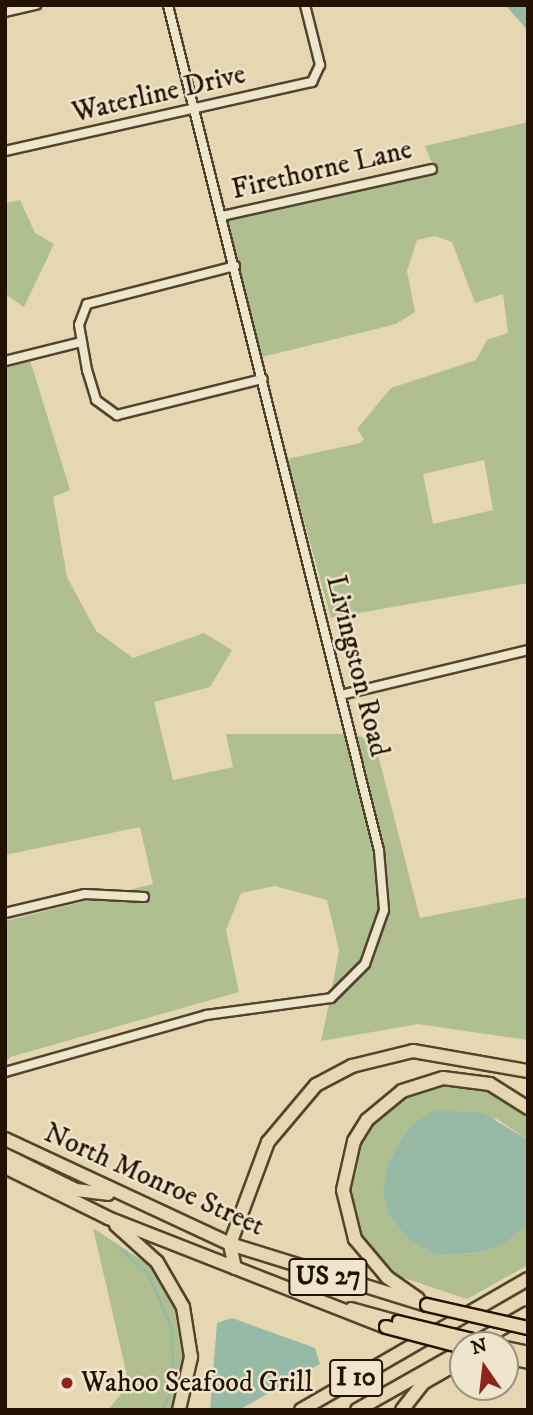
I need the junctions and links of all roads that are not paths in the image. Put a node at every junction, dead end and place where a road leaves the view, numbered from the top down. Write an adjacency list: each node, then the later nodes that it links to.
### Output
1 (36, 5): 4 (street)
2 (168, 5): 5 (street, Livingston Road)
3 (304, 5): 5 (street, Waterline Drive)
4 (5, 12)
5 (195, 110): 6 (street, Waterline Drive); 8 (street, Livingston Road)
6 (5, 151)
7 (432, 169): 8 (street, Firethorne Lane)
8 (222, 216): 9 (street, Livingston Road)
9 (235, 266): 10 (street); 12 (street, Livingston Road)
10 (81, 342): 11 (street); 12 (street)
11 (5, 361)
12 (263, 379): 14 (street, Livingston Road)
13 (528, 650): 14 (street)
14 (341, 695): 18 (street, Livingston Road)
15 (144, 897): 16 (street)
16 (5, 913)
17 (528, 1071): 25 (highway)
18 (5, 1072)
19 (528, 1108): 30 (highway)
20 (5, 1139): 23 (highway, North Monroe Street / US 27)
21 (5, 1155): 23 (highway)
22 (5, 1167): 24 (highway, North Monroe Street / US 27)
23 (122, 1197): 25 (highway, North Monroe Street / US 27)
24 (108, 1218): 26 (highway, North Monroe Street / US 27); 41 (highway)
25 (230, 1244): 26 (highway); 30 (highway, North Monroe Street / US 27)
26 (235, 1269): 33 (highway, North Monroe Street / US 27)
27 (528, 1271): 29 (highway)
28 (528, 1279): 29 (highway, I 10)
29 (509, 1290): 42 (highway, I 10)
30 (426, 1305): 34 (highway, North Monroe Street / US 27, bridge)
31 (528, 1313): 35 (highway)
32 (528, 1322): 36 (highway)
33 (392, 1324): 37 (main road, US 27, bridge); 38 (highway, North Monroe Street, bridge)
34 (528, 1328)
35 (496, 1331)
36 (512, 1331)
37 (449, 1335)
38 (449, 1343)
39 (449, 1356): 43 (highway, I 10)
40 (449, 1368): 44 (highway)
41 (179, 1410)
42 (301, 1410)
43 (357, 1410)
44 (402, 1410)

